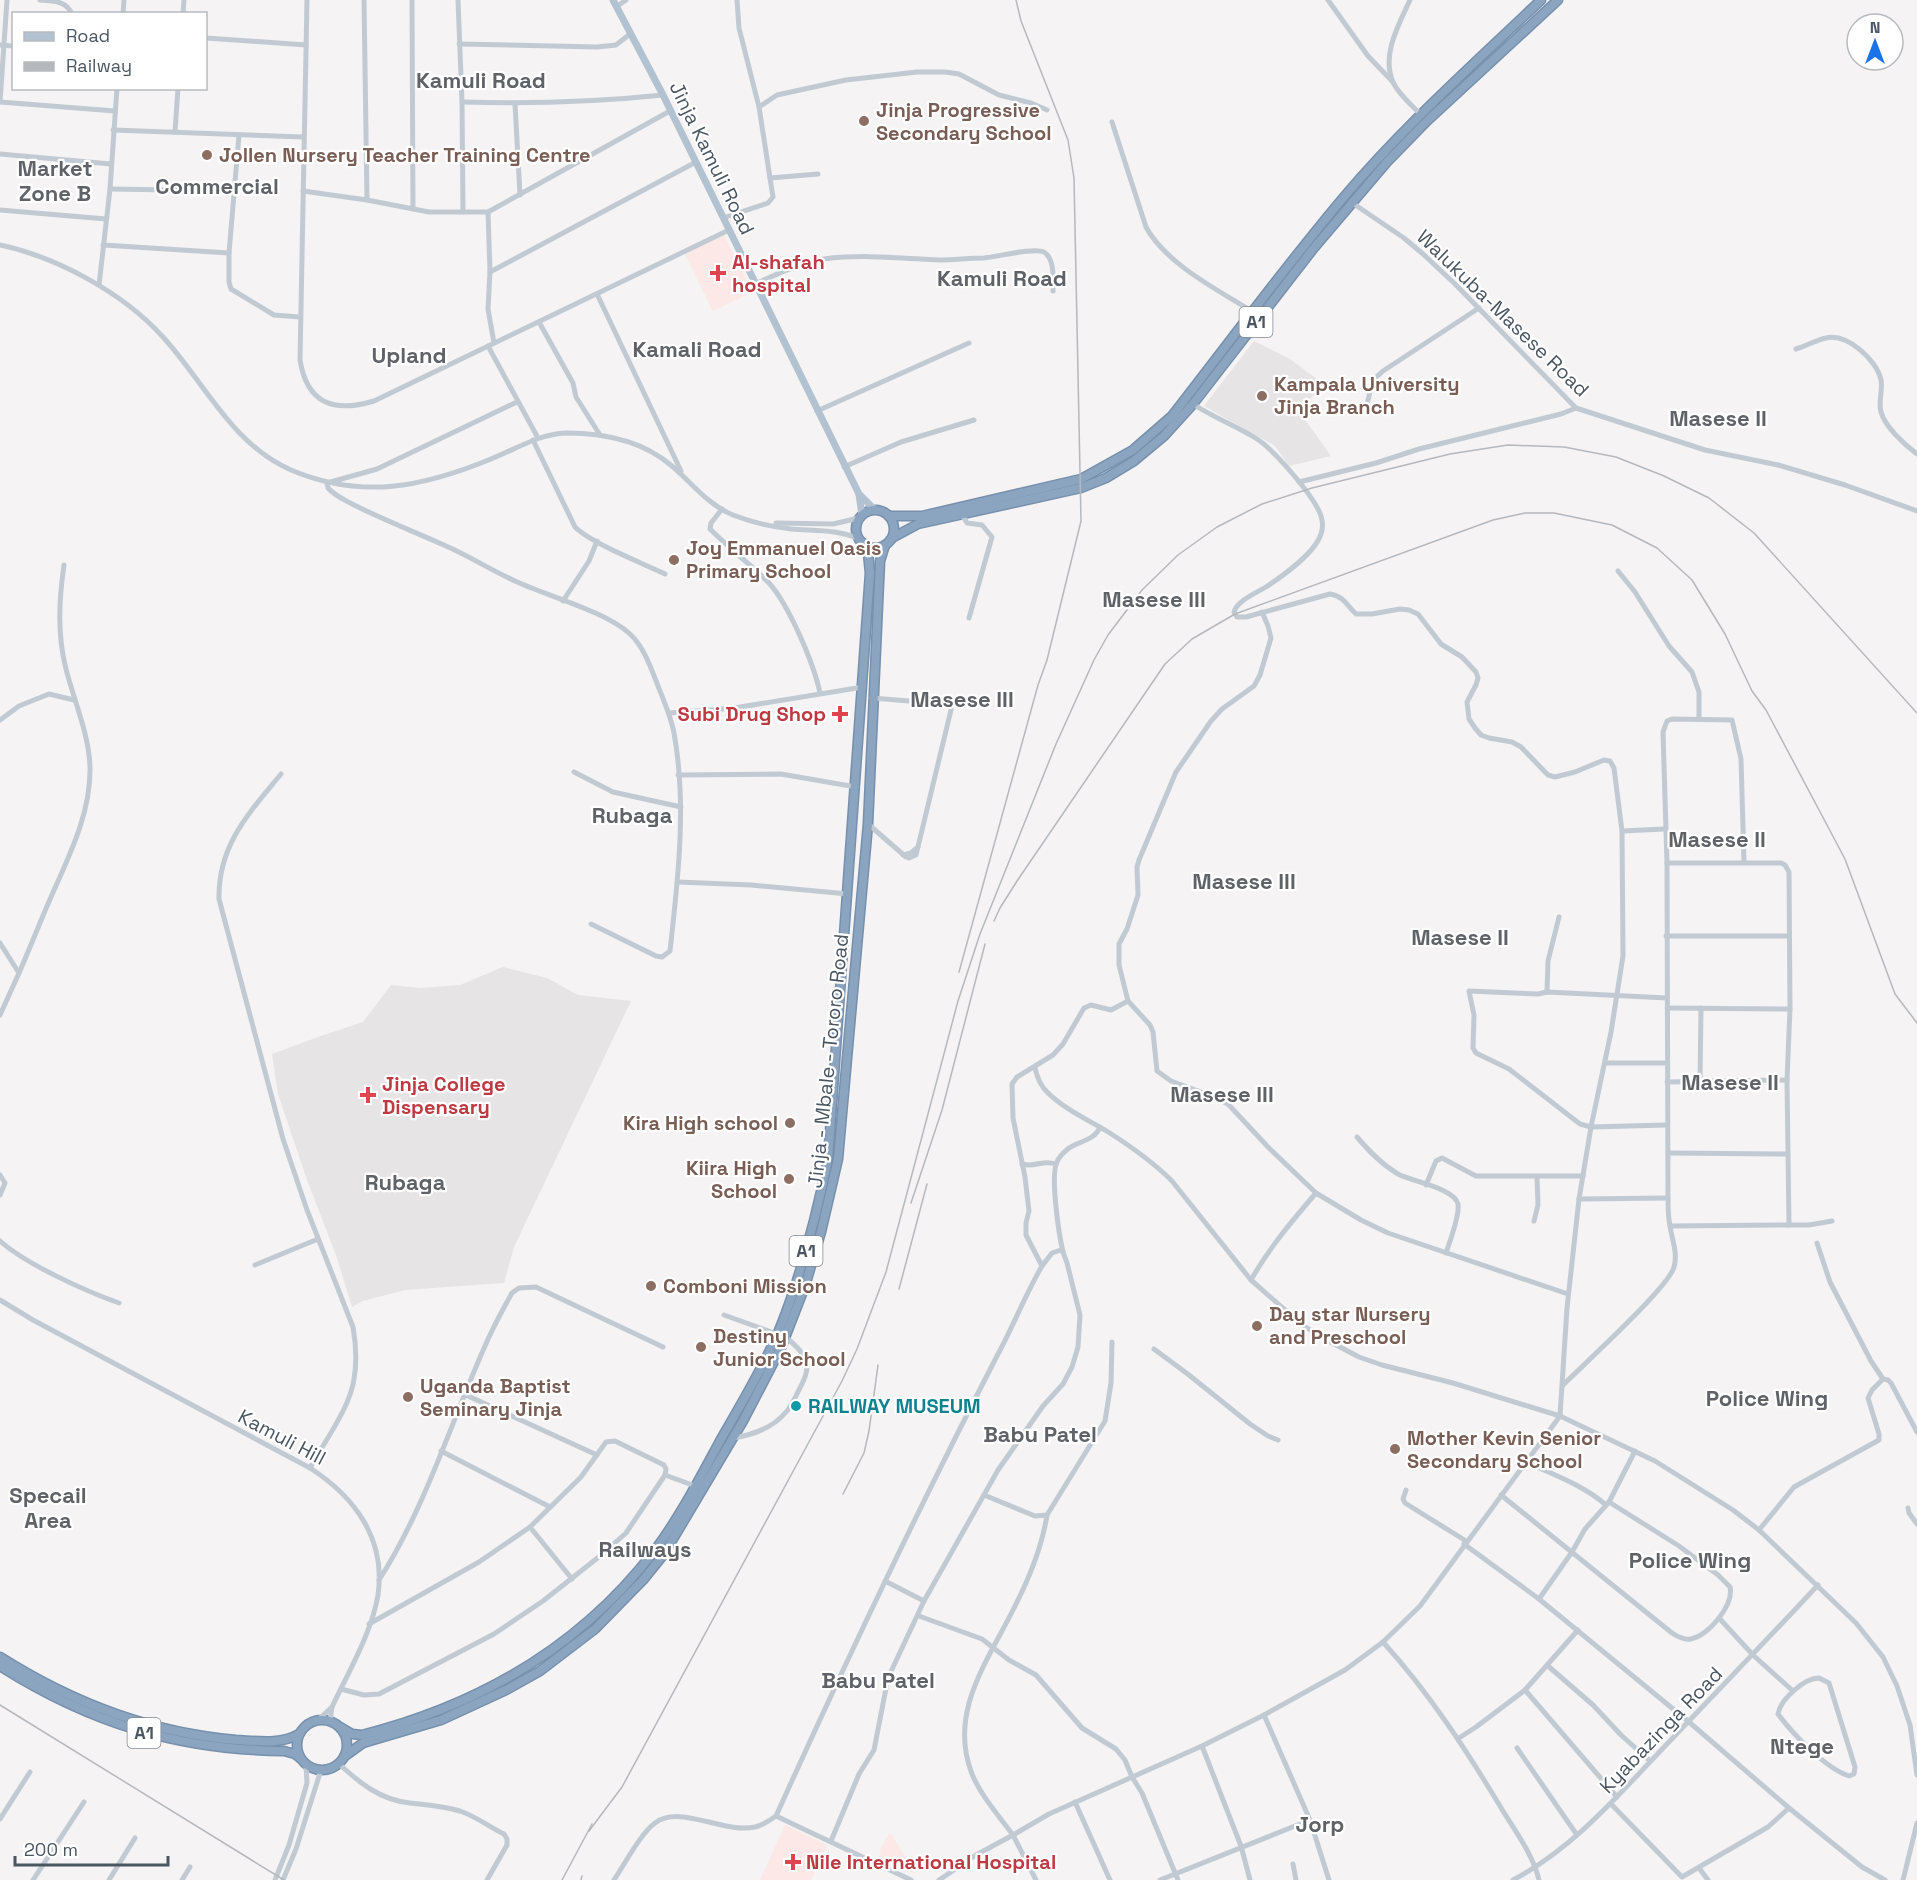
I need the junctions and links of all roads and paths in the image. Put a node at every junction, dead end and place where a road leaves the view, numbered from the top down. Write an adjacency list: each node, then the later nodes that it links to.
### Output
1 (7, 0): 18 (street)
2 (40, 0): 14 (street)
3 (307, 0): 19 (street)
4 (364, 0): 46 (street)
5 (412, 0): 48 (street)
6 (458, 0): 17 (street)
7 (627, 0): 13 (street)
8 (737, 0): 27 (street)
9 (1328, 0): 20 (street)
10 (1410, 0): 20 (street)
11 (1541, 0): 31 (highway, A1)
12 (1558, 0): 47 (highway, A1)
13 (614, 4): 15 (main road, Jinja Kamuli Road)
14 (71, 12)
15 (630, 34): 17 (street); 23 (main road, Jinja Kamuli Road)
16 (207, 38): 19 (street)
17 (459, 44): 25 (street)
18 (2, 45): 24 (street)
19 (306, 45): 36 (street)
20 (1393, 83): 31 (street)
21 (117, 90): 29 (street)
22 (178, 90): 34 (street)
23 (663, 95): 26 (street); 30 (main road, Jinja Kamuli Road)
24 (0, 102): 29 (street)
25 (462, 102): 26 (street); 50 (street)
26 (515, 104): 45 (street)
27 (759, 107): 28 (street); 41 (street)
28 (1047, 110)
29 (115, 111): 33 (street)
30 (670, 111): 38 (main road, Jinja Kamuli Road); 45 (street)
31 (1421, 115): 64 (highway, A1)
32 (1112, 122): 64 (street)
33 (113, 130): 34 (street); 39 (street)
34 (175, 132): 35 (street)
35 (239, 135): 36 (street); 43 (street)
36 (303, 137): 44 (street)
37 (0, 154): 39 (street)
38 (696, 162): 52 (main road, Jinja Kamuli Road); 58 (street)
39 (111, 164): 42 (street)
40 (818, 174): 41 (street)
41 (770, 178): 52 (street)
42 (110, 189): 43 (street); 53 (street)
43 (234, 191): 57 (street)
44 (303, 192): 46 (street); 65 (street)
45 (520, 195): 51 (street)
46 (367, 200): 48 (street)
47 (1352, 202): 63 (street, Walukuba-Masese Road); 71 (highway, A1)
48 (413, 209): 50 (street)
49 (0, 210): 53 (street)
50 (464, 212): 51 (street)
51 (488, 212): 58 (street)
52 (723, 218): 54 (main road, Jinja Kamuli Road)
53 (106, 219): 56 (street)
54 (729, 230): 59 (main road, Jinja Kamuli Road); 62 (street)
55 (0, 245): 60 (street)
56 (103, 245): 57 (street); 60 (street)
57 (229, 253): 65 (street)
58 (489, 272): 68 (street)
59 (755, 284): 61 (street); 74 (main road, Jinja Kamuli Road)
60 (99, 285): 82 (street)
61 (1053, 291)
62 (597, 294): 66 (street); 80 (street)
63 (1479, 308): 72 (street); 73 (street, Walukuba-Masese Road)
64 (1252, 312): 88 (highway, A1)
65 (300, 317): 68 (street)
66 (539, 322): 68 (street); 76 (street)
67 (969, 342): 74 (street)
68 (491, 345): 70 (street)
69 (1796, 349): 78 (street)
70 (517, 402): 77 (street); 82 (street)
71 (1193, 404): 81 (street); 87 (highway, A1)
72 (1366, 408)
73 (1576, 408): 81 (street); 86 (street, Walukuba-Masese Road)
74 (817, 411): 79 (main road, Jinja Kamuli Road)
75 (974, 420): 79 (street)
76 (600, 435): 77 (street); 80 (street)
77 (536, 439): 82 (street); 91 (street)
78 (1917, 454)
79 (844, 467): 83 (main road, Jinja Kamuli Road)
80 (683, 476): 84 (street)
81 (1299, 482): 98 (street)
82 (327, 483): 97 (street)
83 (858, 494): 85 (main road, Jinja Kamuli Road); 89 (main road, Jinja Kamuli Road)
84 (722, 509): 90 (street); 101 (street)
85 (875, 510): 88 (highway, A1); 89 (highway)
86 (1917, 511)
87 (962, 514): 93 (highway, A1); 99 (street)
88 (889, 516): 93 (highway, A1)
89 (861, 517): 90 (street); 92 (highway, A1)
90 (768, 524): 92 (street)
91 (597, 541): 96 (street); 97 (street)
92 (861, 541): 93 (highway); 100 (highway, Jinja - Mbale - Tororo Road / A1)
93 (889, 541): 102 (highway, Jinja - Mbale - Tororo Road / A1)
94 (64, 565): 103 (street)
95 (1618, 571): 105 (street)
96 (665, 574)
97 (563, 601): 104 (street)
98 (1262, 612): 114 (street); 128 (street)
99 (969, 618)
100 (863, 687): 101 (street); 110 (highway, Jinja - Mbale - Tororo Road / A1)
101 (819, 693): 104 (street)
102 (872, 698): 112 (highway, Jinja - Mbale - Tororo Road / A1); 112 (street)
103 (74, 700): 106 (street); 124 (street)
104 (669, 713): 109 (street)
105 (1699, 719): 113 (street); 115 (street)
106 (0, 720)
107 (574, 772): 111 (street)
108 (281, 774): 159 (street)
109 (678, 775): 110 (street); 111 (street)
110 (856, 788): 118 (highway, Jinja - Mbale - Tororo Road / A1)
111 (681, 807): 117 (street)
112 (868, 824): 173 (highway, Jinja - Mbale - Tororo Road / A1)
113 (1664, 829): 114 (street); 116 (street)
114 (1622, 831): 126 (street)
115 (1744, 862): 116 (street); 122 (street)
116 (1667, 863): 121 (street)
117 (678, 882): 118 (street); 120 (street)
118 (848, 894): 173 (highway, Jinja - Mbale - Tororo Road / A1)
119 (1559, 917): 125 (street)
120 (591, 924)
121 (1666, 936): 122 (street); 127 (street)
122 (1788, 936): 131 (street)
123 (0, 943): 124 (street)
124 (19, 973): 132 (street)
125 (1547, 992): 126 (street); 141 (street)
126 (1617, 997): 127 (street); 133 (street)
127 (1667, 998): 129 (street)
128 (1128, 1001): 135 (street); 151 (street)
129 (1667, 1008): 130 (street); 134 (street)
130 (1701, 1008): 131 (street); 138 (street)
131 (1790, 1009): 136 (street)
132 (0, 1015)
133 (1605, 1063): 134 (street); 141 (street)
134 (1667, 1063): 137 (street)
135 (1035, 1068): 140 (street); 145 (street)
136 (1787, 1080): 138 (street); 144 (street)
137 (1667, 1082): 138 (street); 139 (street)
138 (1700, 1082)
139 (1667, 1125): 141 (street); 143 (street)
140 (1100, 1127): 146 (street); 168 (street)
141 (1591, 1127): 148 (street)
142 (1357, 1137): 150 (street)
143 (1668, 1153): 144 (street); 153 (street)
144 (1787, 1154): 158 (street)
145 (1022, 1164): 146 (street); 167 (street)
146 (1056, 1164): 160 (street)
147 (0, 1175): 152 (street)
148 (1583, 1176): 149 (street); 154 (street)
149 (1537, 1177): 150 (street); 155 (street)
150 (1426, 1185): 165 (street)
151 (1316, 1193): 165 (street); 168 (street)
152 (0, 1195)
153 (1668, 1198): 154 (street); 157 (street)
154 (1579, 1199): 169 (street)
155 (1534, 1221)
156 (1832, 1221): 158 (street)
157 (1670, 1226): 158 (street); 178 (street)
158 (1789, 1226)
159 (318, 1239): 166 (street); 188 (street)
160 (1060, 1240): 163 (street); 164 (street)
161 (0, 1241): 171 (street)
162 (1817, 1243): 177 (street)
163 (1063, 1252): 164 (street); 192 (street)
164 (1052, 1253): 167 (street)
165 (1446, 1253): 169 (street)
166 (255, 1265)
167 (1041, 1266): 205 (street)
168 (1251, 1280): 180 (street)
169 (1568, 1294): 178 (street)
170 (0, 1300): 188 (street, Kamuli Hill)
171 (119, 1303)
172 (724, 1315): 173 (street)
173 (781, 1335): 182 (highway, Jinja - Mbale - Tororo Road / A1); 182 (street); 190 (highway, Jinja - Mbale - Tororo Road / A1)
174 (1112, 1342): 197 (street)
175 (663, 1347): 179 (street)
176 (1154, 1349): 183 (street)
177 (1883, 1379): 181 (street); 200 (street)
178 (1563, 1385): 180 (street)
179 (466, 1395): 185 (street); 186 (street)
180 (1560, 1416): 184 (street); 187 (street)
181 (1917, 1432)
182 (733, 1438): 233 (highway, Jinja - Mbale - Tororo Road / A1)
183 (1278, 1440)
184 (1635, 1451): 194 (street); 200 (street)
185 (441, 1452): 195 (street); 204 (street)
186 (597, 1455): 189 (street); 195 (street)
187 (1526, 1462): 193 (street); 194 (street)
188 (310, 1468): 204 (street, Kamuli Hill)
189 (665, 1475): 190 (street); 203 (street)
190 (695, 1486): 227 (highway, Jinja - Mbale - Tororo Road / A1)
191 (1406, 1490): 201 (street)
192 (984, 1495): 197 (street); 208 (street)
193 (1501, 1496): 201 (street); 202 (street)
194 (1608, 1503): 202 (street); 210 (street)
195 (550, 1507): 199 (street)
196 (1908, 1508): 198 (street)
197 (1047, 1515): 214 (street)
198 (1917, 1524)
199 (530, 1527): 203 (street); 211 (street)
200 (1759, 1530): 206 (street)
201 (1465, 1543): 207 (street); 213 (street)
202 (1572, 1552): 207 (street); 210 (street)
203 (572, 1579): 219 (street)
204 (379, 1580): 211 (street, Kamuli Hill)
205 (885, 1581): 208 (street); 246 (street)
206 (1818, 1585): 215 (street, Kyabazinga Road); 232 (street)
207 (1539, 1599): 212 (street)
208 (924, 1601): 209 (street)
209 (919, 1616): 214 (street); 253 (street)
210 (1719, 1618): 215 (street)
211 (369, 1624): 219 (street, Kamuli Hill)
212 (1578, 1630): 218 (street); 226 (street)
213 (1383, 1642): 223 (street); 229 (street)
214 (992, 1647): 240 (street); 250 (street)
215 (1753, 1655): 221 (street); 226 (street, Kyabazinga Road)
216 (0, 1657): 228 (highway, A1)
217 (0, 1666): 234 (highway, A1)
218 (1548, 1666): 220 (street); 235 (street)
219 (341, 1689): 222 (street, Kamuli Hill)
220 (1525, 1690): 229 (street); 241 (street)
221 (1793, 1691): 221 (street)
222 (332, 1707): 224 (street, Kamuli Hill); 225 (street, Kamuli Hill)
223 (1264, 1715): 230 (street); 248 (street)
224 (318, 1720): 225 (highway, A1); 228 (highway, A1)
225 (330, 1721): 227 (highway, A1)
226 (1689, 1722): 235 (street, Kyabazinga Road); 245 (street)
227 (340, 1727): 233 (highway)
228 (299, 1734): 234 (highway)
229 (1458, 1737): 257 (street)
230 (1202, 1746): 240 (street); 254 (street)
231 (1517, 1748): 251 (street)
232 (1915, 1748): 239 (street)
233 (345, 1756): 236 (highway, A1)
234 (303, 1761): 237 (highway, A1); 265 (street)
235 (1650, 1761): 241 (street, Kyabazinga Road)
236 (339, 1764): 237 (highway); 267 (street)
237 (321, 1770): 266 (street)
238 (30, 1772): 247 (street)
239 (1917, 1775)
240 (1132, 1777): 243 (street); 260 (street)
241 (1617, 1797): 244 (street, Kyabazinga Road)
242 (84, 1802): 262 (street)
243 (1076, 1802): 250 (street); 272 (street)
244 (1611, 1804): 251 (street, Kyabazinga Road); 261 (street)
245 (1788, 1808): 258 (street); 259 (street)
246 (776, 1816): 253 (street); 268 (street)
247 (0, 1819)
248 (1311, 1820): 254 (street); 276 (street)
249 (1917, 1823): 282 (street)
250 (1013, 1835): 270 (street); 271 (street)
251 (1577, 1835): 257 (street, Kyabazinga Road)
252 (135, 1838): 263 (street)
253 (831, 1842): 269 (street)
254 (1241, 1846): 260 (street); 274 (street)
255 (1293, 1864): 275 (street)
256 (190, 1867): 264 (street)
257 (1536, 1868): 277 (street, Kyabazinga Road); 278 (street)
258 (1699, 1868): 261 (street); 279 (street)
259 (1875, 1875): 280 (street); 281 (street)
260 (1177, 1877): 273 (street)
261 (1680, 1879)
262 (33, 1880)
263 (110, 1880)
264 (182, 1880)
265 (275, 1880)
266 (283, 1880)
267 (487, 1880)
268 (614, 1880)
269 (911, 1880)
270 (939, 1880)
271 (1036, 1880)
272 (1110, 1880)
273 (1160, 1880)
274 (1251, 1880)
275 (1296, 1880)
276 (1329, 1880)
277 (1513, 1880)
278 (1539, 1880)
279 (1708, 1880)
280 (1866, 1880)
281 (1885, 1880)
282 (1903, 1880)

